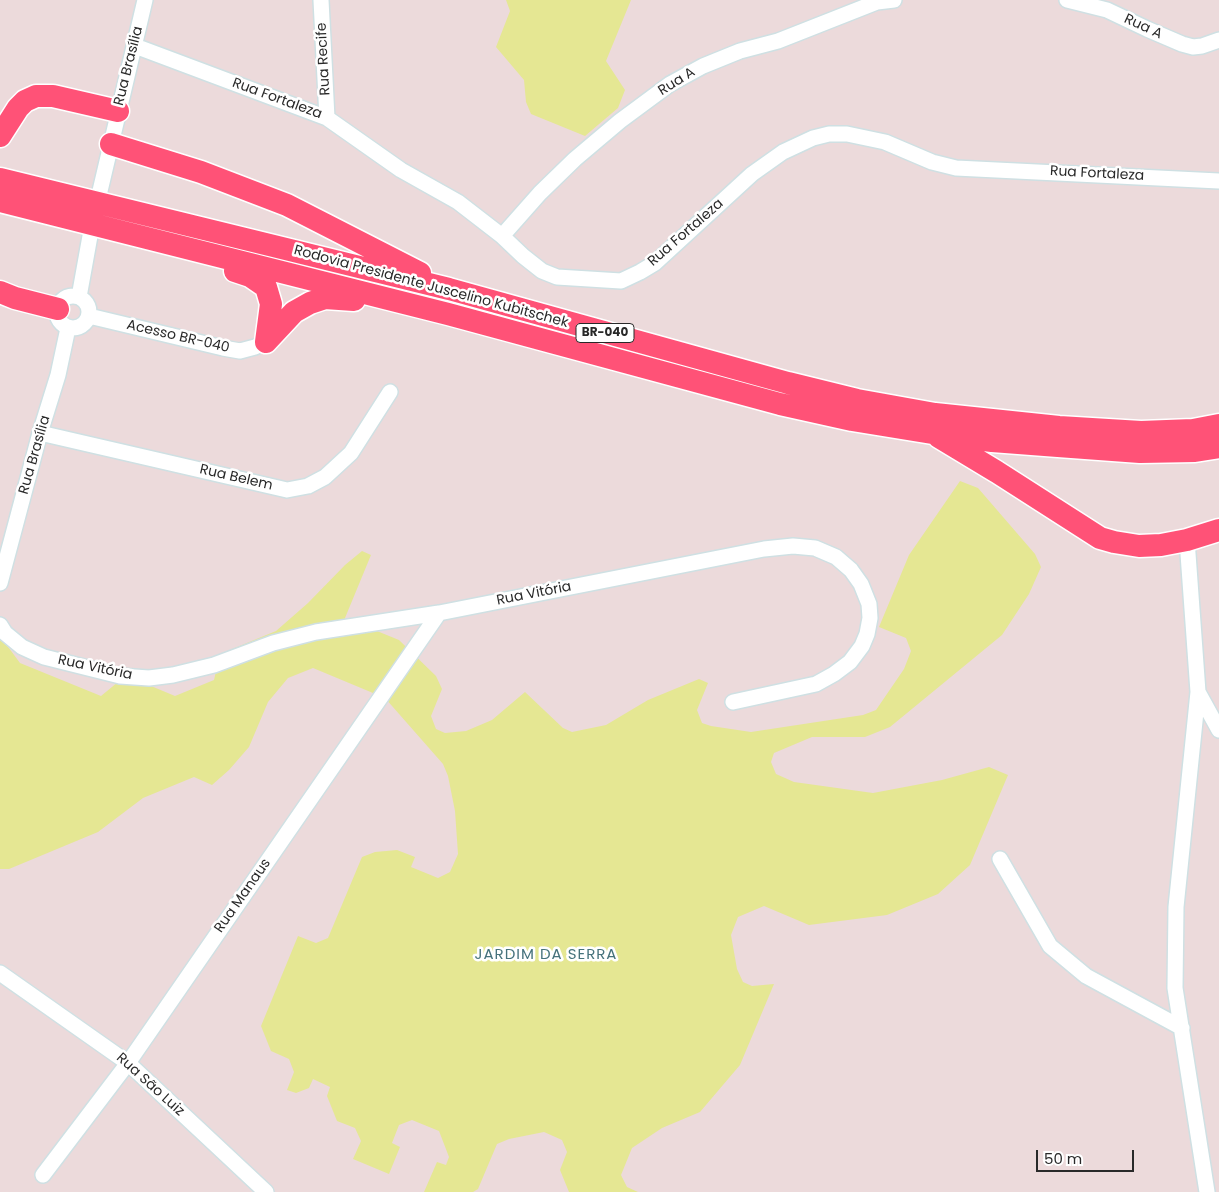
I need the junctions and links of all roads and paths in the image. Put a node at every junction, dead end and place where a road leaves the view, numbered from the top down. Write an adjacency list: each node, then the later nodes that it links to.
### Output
1 (145, 0): 6 (street, Rua Brasília)
2 (320, 0): 8 (street, Rua Recife)
3 (894, 0): 16 (street, Rua A)
4 (1067, 0): 5 (street, Rua A)
5 (1219, 40)
6 (135, 46): 7 (street, Rua Brasília); 8 (street, Rua Fortaleza)
7 (118, 111): 9 (highway); 10 (street, Rua Brasília)
8 (327, 118): 16 (street, Rua Fortaleza)
9 (0, 136)
10 (111, 144): 13 (street, Rua Brasília); 17 (highway)
11 (0, 179): 17 (highway, Rodovia Presidente Juscelino Kubitschek / BR-040)
12 (1219, 181): 16 (street, Rua Fortaleza)
13 (100, 191)
14 (0, 201): 15 (highway, Rodovia Presidente Juscelino Kubitschek / BR-040)
15 (100, 232): 19 (street); 20 (highway, Rodovia Presidente Juscelino Kubitschek / BR-040); 23 (highway)
16 (502, 236)
17 (449, 289): 25 (highway, Rodovia Presidente Juscelino Kubitschek / BR-040)
18 (0, 292): 22 (highway)
19 (79, 297): 21 (street); 22 (street)
20 (448, 314): 23 (highway); 26 (highway, Rodovia Presidente Juscelino Kubitschek / BR-040)
21 (89, 316): 22 (street); 23 (street, Acesso BR-040)
22 (63, 319): 27 (street, Rua Brasília)
23 (266, 342)
24 (390, 392): 27 (street, Rua Belem)
25 (1219, 426)
26 (932, 433): 28 (highway, Rodovia Presidente Juscelino Kubitschek / BR-040); 30 (highway)
27 (40, 434): 31 (street, Rua Brasília)
28 (1219, 447)
29 (1219, 530): 30 (highway)
30 (1187, 540): 34 (street)
31 (0, 583)
32 (439, 613): 33 (street, Rua Vitória); 35 (street, Rua Vitória); 40 (street, Rua Manaus)
33 (0, 625)
34 (1198, 692): 36 (street); 39 (street)
35 (733, 702)
36 (1219, 730)
37 (1000, 859): 39 (street)
38 (0, 973): 40 (street, Rua São Luiz)
39 (1182, 1028): 43 (street)
40 (128, 1063): 41 (street, Rua Manaus); 42 (street, Rua São Luiz)
41 (44, 1176)
42 (266, 1192)
43 (1208, 1192)

